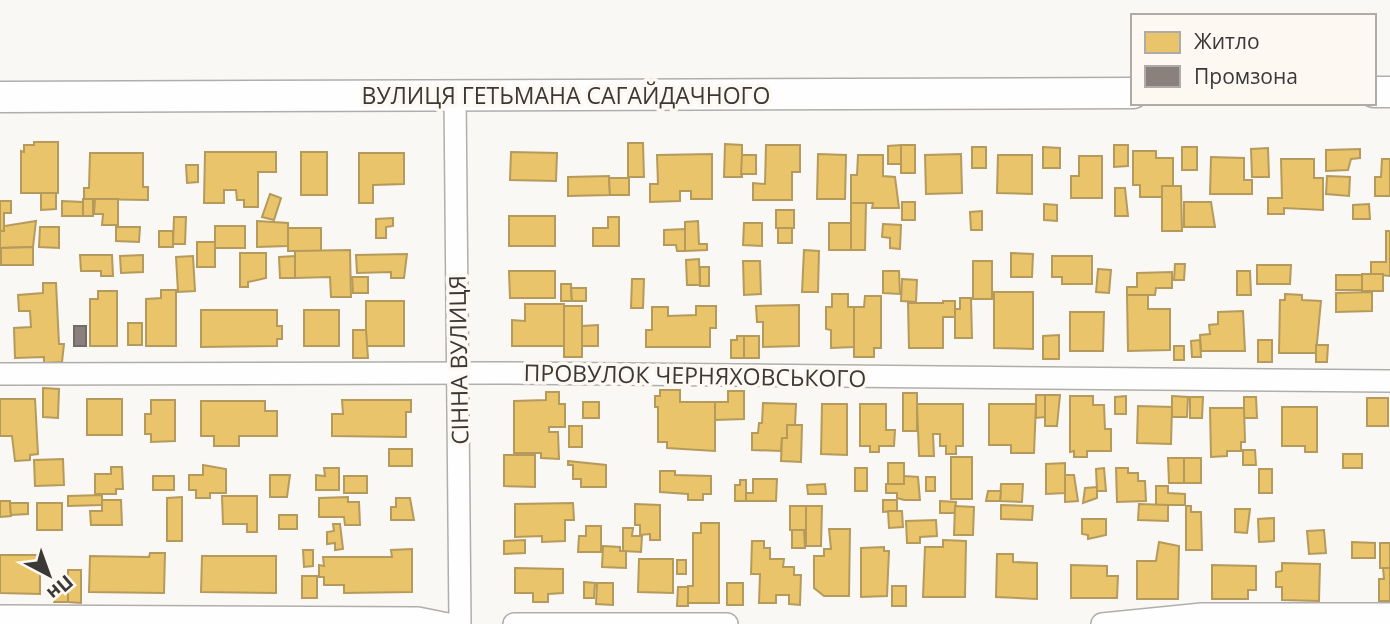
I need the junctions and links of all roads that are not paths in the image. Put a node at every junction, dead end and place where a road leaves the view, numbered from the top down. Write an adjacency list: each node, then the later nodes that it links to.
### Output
1 (1131, 93): 2 (main road, ВУЛИЦЯ ГЕТЬМАНА САГАЙДАЧНОГО)
2 (455, 95): 3 (main road, ВУЛИЦЯ ГЕТЬМАНА САГАЙДАЧНОГО); 4 (street, СІННА ВУЛИЦЯ)
3 (0, 97)
4 (458, 373): 5 (street, ПРОВУЛОК ЧЕРНЯХОВСЬКОГО); 6 (street, ПРОВУЛОК ЧЕРНЯХОВСЬКОГО); 11 (street, СІННА ВУЛИЦЯ)
5 (0, 374)
6 (1390, 381)
7 (1390, 614): 9 (street)
8 (0, 616): 10 (street)
9 (1202, 619): 14 (street)
10 (447, 624)
11 (460, 624)
12 (514, 624): 13 (street)
13 (727, 624)
14 (1102, 624)

